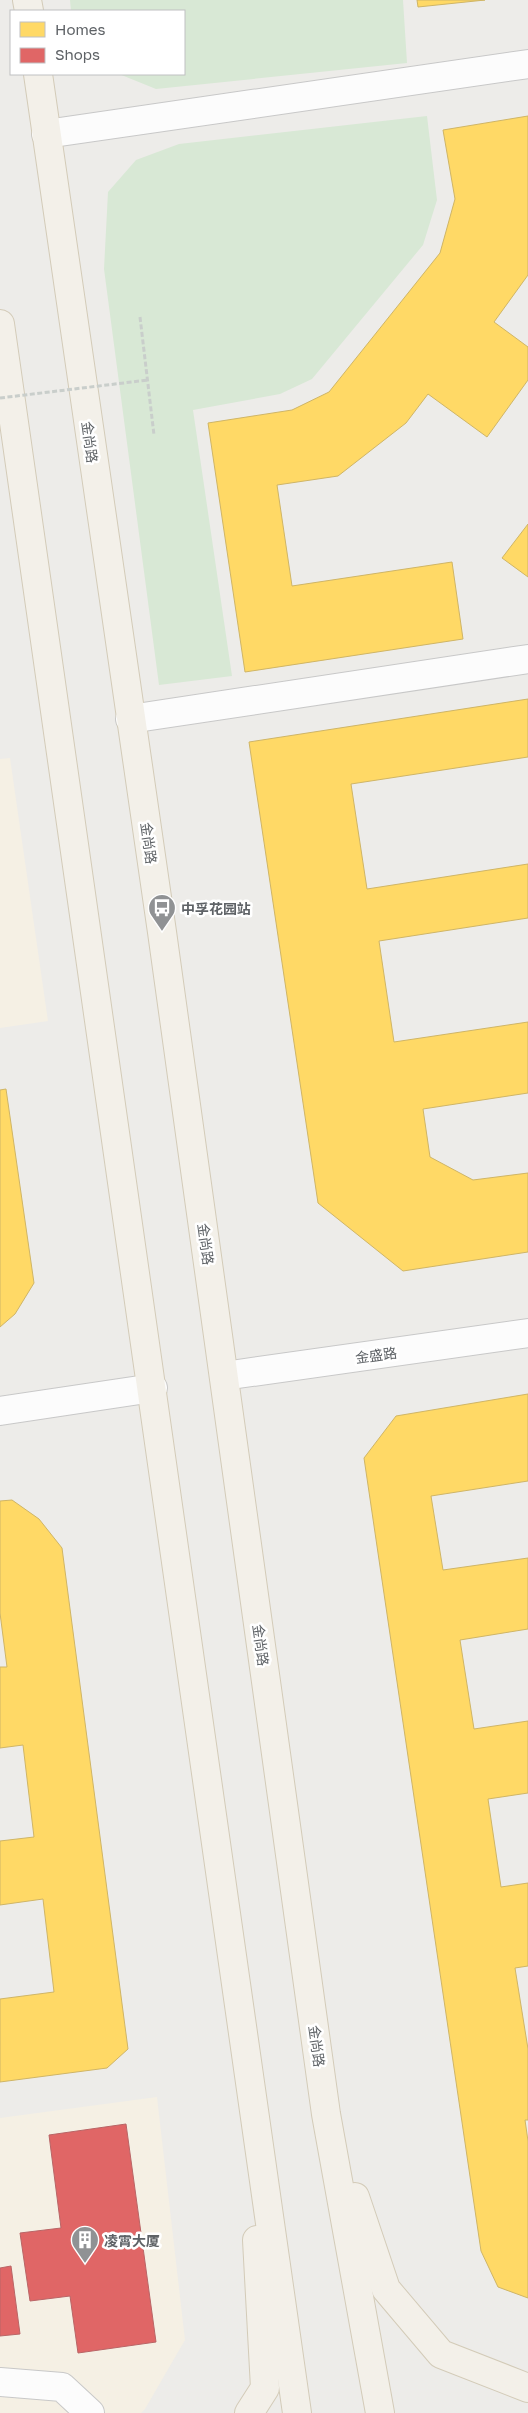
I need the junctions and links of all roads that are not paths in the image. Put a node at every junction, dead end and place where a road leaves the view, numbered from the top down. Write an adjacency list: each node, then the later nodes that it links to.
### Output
1 (528, 64): 3 (street)
2 (38, 75): 3 (main road, 金尚路)
3 (46, 134): 6 (main road, 金尚路)
4 (0, 324): 9 (main road)
5 (528, 660): 6 (street)
6 (130, 719): 8 (main road, 金尚路)
7 (528, 1333): 8 (street, 金盛路)
8 (224, 1376): 12 (main road, 金尚路)
9 (152, 1388): 10 (street); 11 (main road)
10 (0, 1411)
11 (246, 2044): 16 (main road); 17 (main road)
12 (326, 2114): 14 (main road); 18 (main road, 金尚路)
13 (0, 2382): 15 (street)
14 (528, 2388)
15 (90, 2413)
16 (249, 2413)
17 (297, 2413)
18 (380, 2413)

